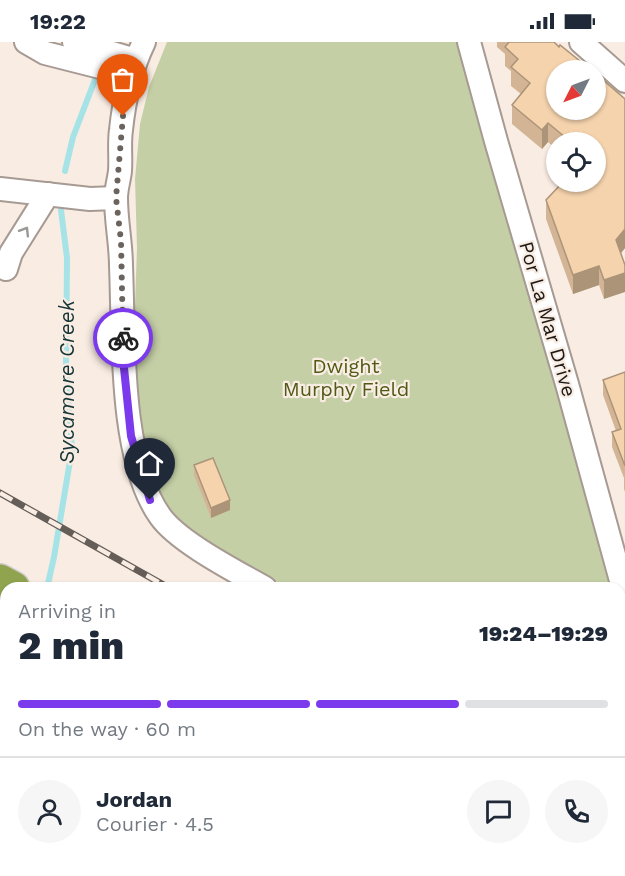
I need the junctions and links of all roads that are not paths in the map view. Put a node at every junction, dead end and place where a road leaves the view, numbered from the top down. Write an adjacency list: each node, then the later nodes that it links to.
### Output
1 (26, 42): 5 (street)
2 (74, 42): 5 (street)
3 (470, 42): 12 (street, Por La Mar Drive)
4 (581, 42): 6 (street)
5 (137, 60): 9 (street)
6 (625, 81)
7 (0, 189): 8 (street)
8 (48, 194): 9 (street); 10 (street, one-way to 8)
9 (116, 198): 11 (street)
10 (6, 269)
11 (255, 582)
12 (621, 582)

